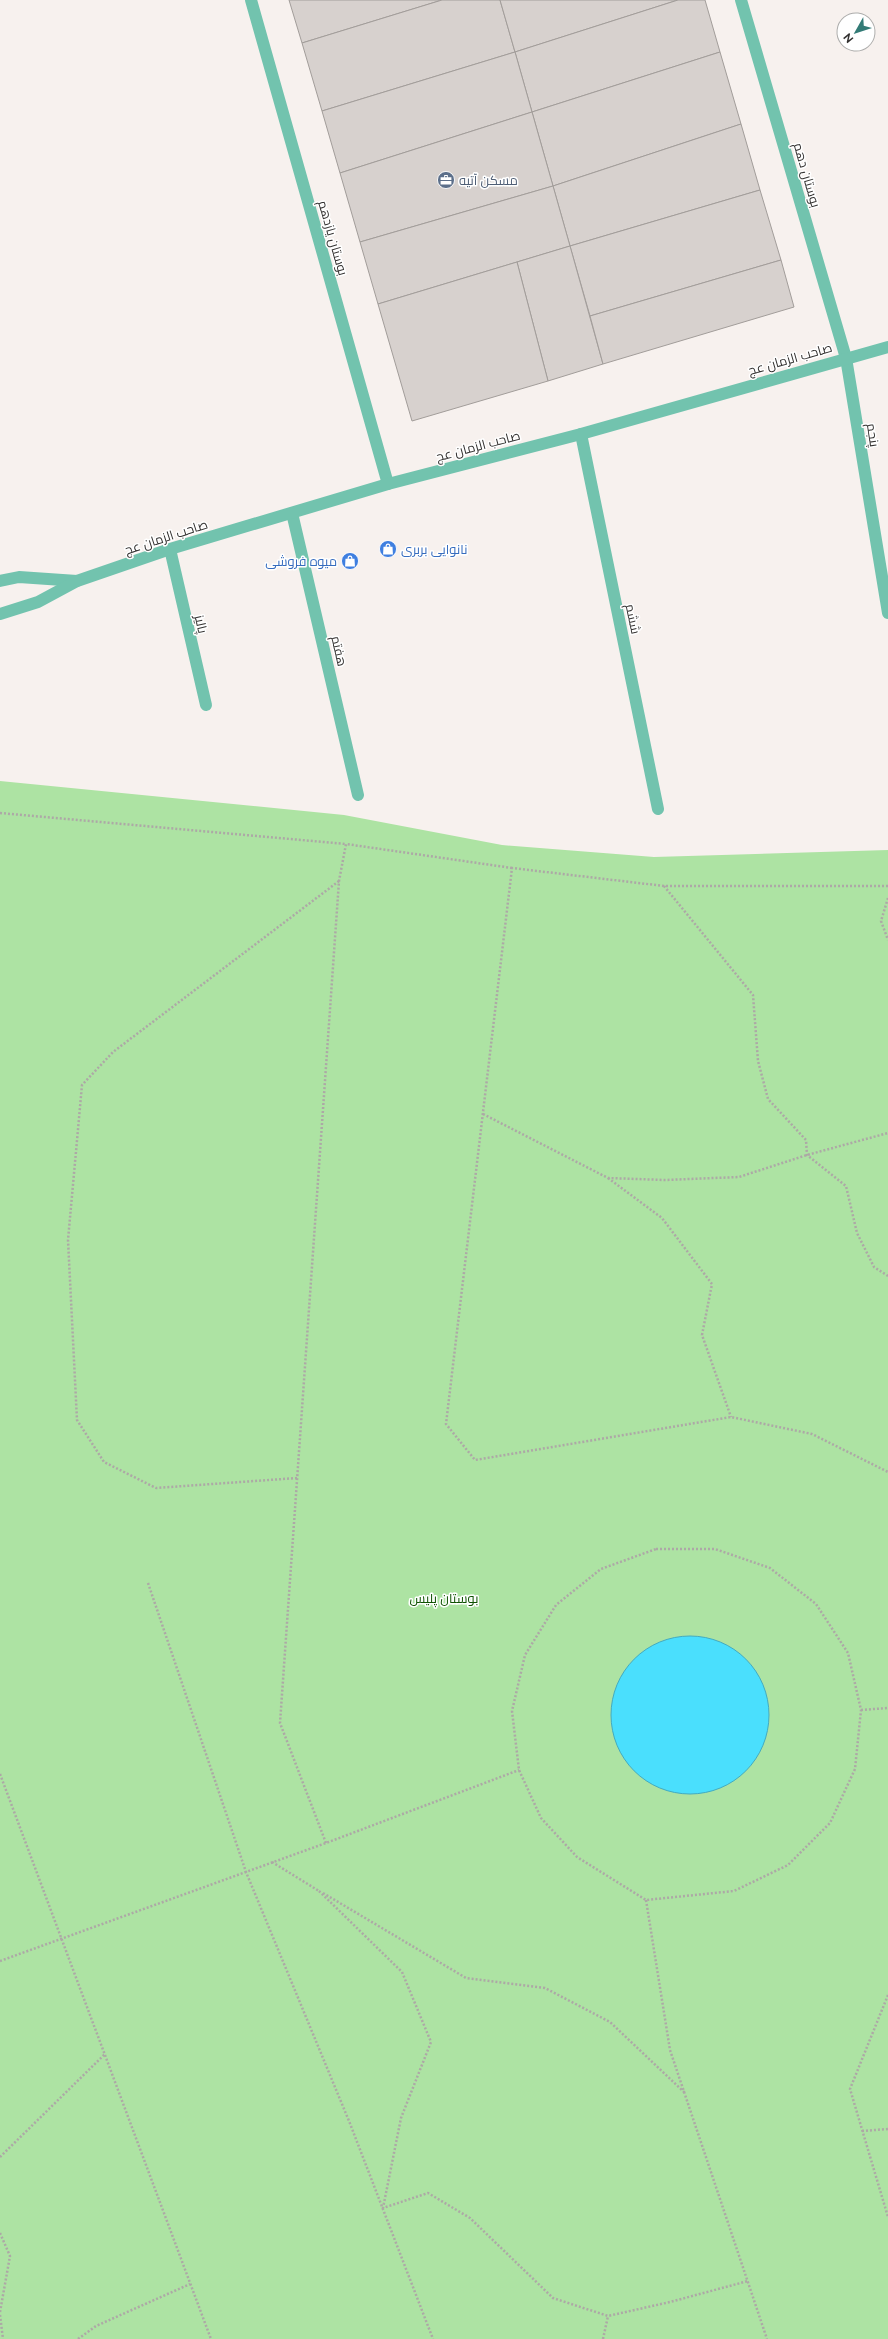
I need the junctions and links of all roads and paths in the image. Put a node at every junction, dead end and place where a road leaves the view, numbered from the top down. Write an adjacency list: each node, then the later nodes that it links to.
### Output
1 (251, 0): 6 (street, بوستان یازدهم)
2 (741, 0): 4 (street, بوستان دهم)
3 (888, 347): 4 (street, صاحب الزمان عج)
4 (846, 358): 5 (street, صاحب الزمان عج); 11 (street, پنجم)
5 (581, 434): 6 (street, صاحب الزمان عج); 15 (street, ششم)
6 (388, 484): 7 (street, صاحب الزمان عج)
7 (292, 513): 8 (street, صاحب الزمان عج); 14 (street, هفتم)
8 (170, 549): 10 (street, صاحب الزمان عج); 13 (street, پالیز)
9 (0, 581): 10 (street)
10 (77, 581): 12 (street)
11 (888, 612)
12 (0, 614)
13 (206, 705)
14 (358, 794)
15 (658, 809)
16 (0, 813): 17 (path)
17 (346, 844): 18 (path); 19 (path)
18 (512, 868): 20 (path); 24 (path)
19 (339, 881): 31 (path); 31 (path)
20 (664, 886): 21 (path); 26 (path)
21 (888, 886)
22 (888, 898): 23 (path)
23 (888, 940)
24 (483, 1114): 27 (path); 29 (path)
25 (888, 1133): 26 (path)
26 (807, 1155): 27 (path); 28 (path)
27 (608, 1178): 29 (path)
28 (888, 1276)
29 (730, 1417): 30 (path)
30 (888, 1472)
31 (297, 1478): 37 (path)
32 (148, 1583): 39 (path)
33 (888, 1708): 34 (path)
34 (861, 1710): 35 (path); 41 (path)
35 (519, 1770): 37 (path); 41 (path)
36 (0, 1774): 42 (path)
37 (326, 1843): 38 (path)
38 (271, 1862): 39 (path); 40 (path)
39 (246, 1872): 42 (path); 50 (path)
40 (319, 1890): 46 (path); 50 (path)
41 (646, 1900): 46 (path)
42 (62, 1939): 43 (path); 45 (path)
43 (0, 1961)
44 (888, 1995): 48 (path)
45 (105, 2054): 49 (path); 54 (path)
46 (685, 2093): 53 (path)
47 (888, 2129): 48 (path)
48 (862, 2131): 51 (path)
49 (0, 2157)
50 (383, 2208): 57 (path); 61 (path)
51 (888, 2218)
52 (0, 2233): 55 (path)
53 (748, 2281): 57 (path); 63 (path)
54 (190, 2284): 59 (path); 60 (path)
55 (0, 2312)
56 (0, 2315): 58 (path)
57 (608, 2316): 62 (path)
58 (3, 2339)
59 (78, 2339)
60 (211, 2339)
61 (433, 2339)
62 (603, 2339)
63 (767, 2339)

